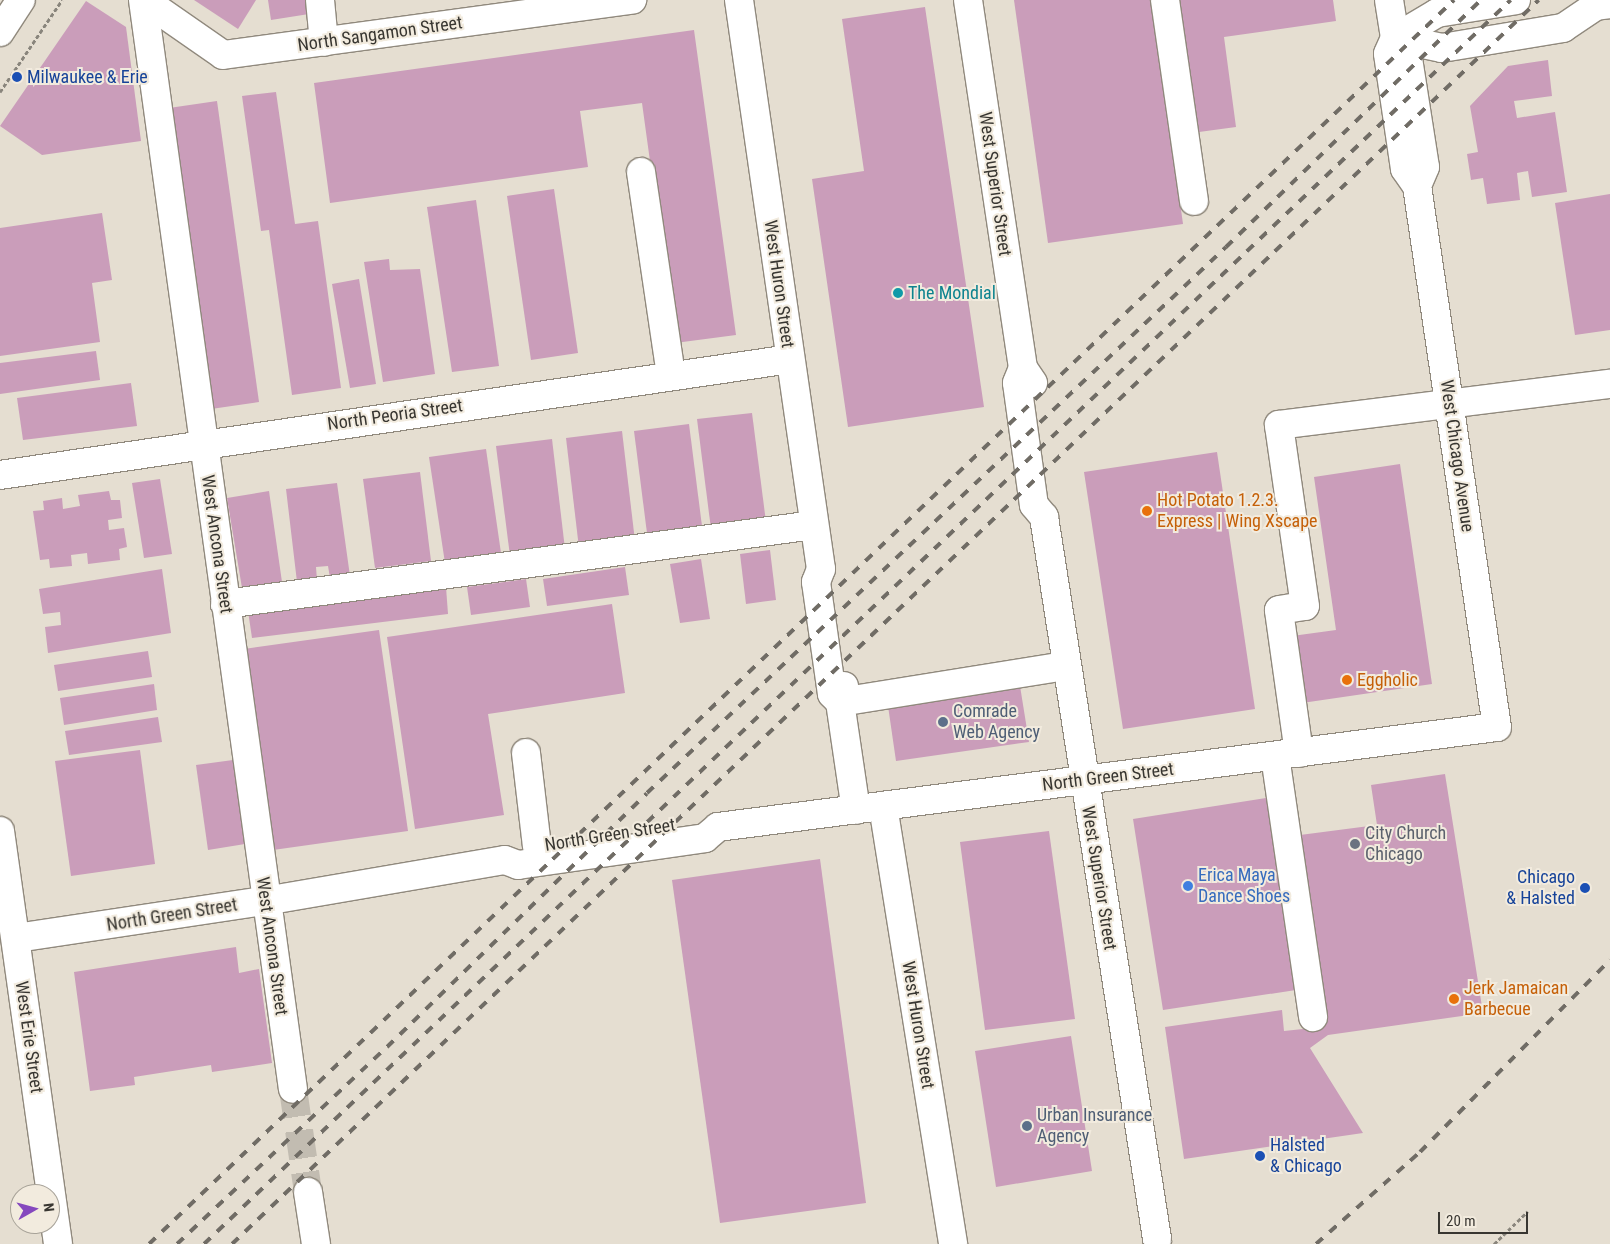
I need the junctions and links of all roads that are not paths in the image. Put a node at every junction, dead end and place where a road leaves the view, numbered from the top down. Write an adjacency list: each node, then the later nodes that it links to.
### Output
1 (21, 0): 11 (street)
2 (143, 0): 13 (street, North Sangamon Street); 20 (street, West Ancona Street)
3 (320, 0): 13 (street)
4 (632, 0): 13 (street, North Sangamon Street)
5 (738, 0): 16 (street, West Huron Street)
6 (968, 0): 24 (street, West Superior Street)
7 (1165, 0): 15 (street)
8 (1389, 0): 12 (street, West Chicago Avenue)
9 (1516, 0): 12 (street)
10 (1595, 3): 12 (street)
11 (0, 32)
12 (1395, 38): 19 (street, West Chicago Avenue)
13 (324, 42)
14 (641, 172): 17 (street)
15 (1194, 201)
16 (790, 359): 17 (street, North Peoria Street); 22 (street, West Huron Street)
17 (671, 376): 20 (street, North Peoria Street)
18 (1610, 384): 19 (street)
19 (1449, 405): 26 (street, West Chicago Avenue); 28 (street)
20 (203, 443): 21 (street, North Peoria Street); 23 (street, West Ancona Street)
21 (0, 475)
22 (814, 525): 23 (street); 25 (street, West Huron Street)
23 (225, 604): 36 (street, West Ancona Street)
24 (1066, 666): 25 (street); 29 (street, West Superior Street)
25 (840, 702): 31 (street, West Huron Street)
26 (1497, 727): 28 (street, North Green Street)
27 (526, 753): 33 (street)
28 (1287, 754): 29 (street, North Green Street); 38 (street)
29 (1083, 780): 30 (street, North Green Street); 41 (street, West Superior Street)
30 (883, 806): 31 (street, North Green Street); 44 (street, West Huron Street)
31 (856, 810): 32 (street, North Green Street)
32 (718, 827): 33 (street, North Green Street); 35 (street, North Green Street)
33 (537, 846): 35 (street, North Green Street)
34 (1, 848): 37 (street, West Erie Street)
35 (505, 860): 36 (street, North Green Street)
36 (265, 901): 37 (street, North Green Street); 39 (street, West Ancona Street)
37 (16, 938): 42 (street, West Erie Street)
38 (1313, 1017)
39 (293, 1088)
40 (310, 1204): 43 (street)
41 (1157, 1239)
42 (58, 1244)
43 (316, 1244)
44 (953, 1244)

